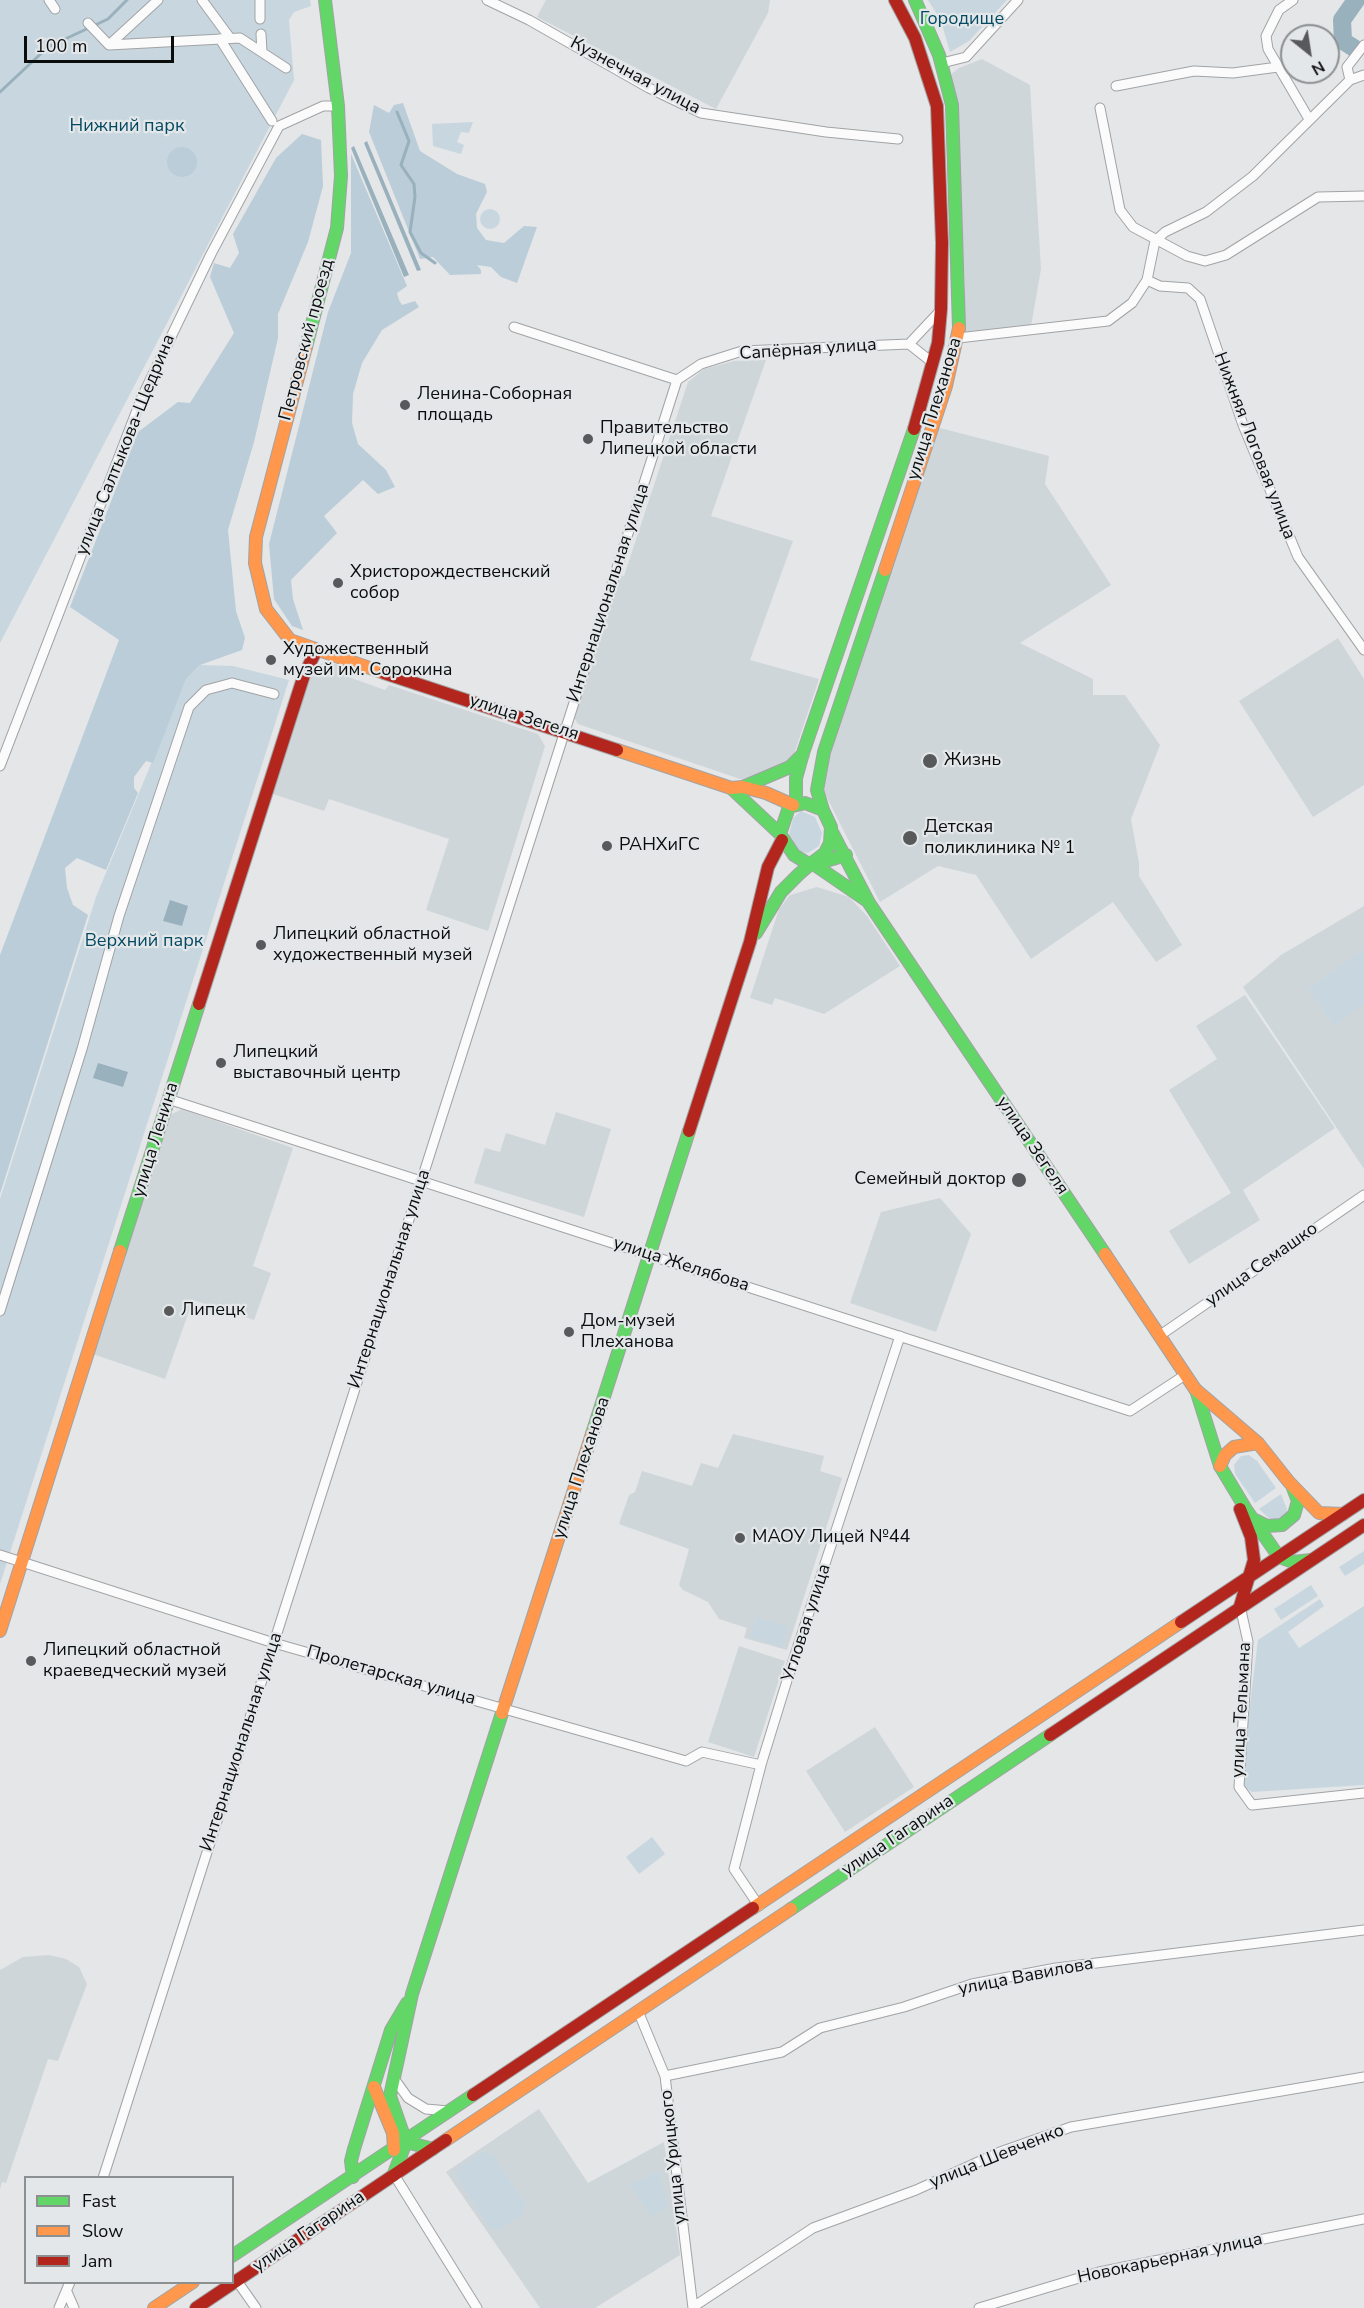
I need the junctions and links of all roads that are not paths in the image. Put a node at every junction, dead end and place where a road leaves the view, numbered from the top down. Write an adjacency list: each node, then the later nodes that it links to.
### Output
1 (49, 0): 11 (street)
2 (159, 0): 16 (street)
3 (202, 0): 15 (street)
4 (260, 0): 12 (street)
5 (325, 0): 25 (main road, Петровский проезд)
6 (487, 0): 29 (street, Кузнечная улица)
7 (895, 0): 33 (main road, улица Плеханова)
8 (915, 0): 19 (main road, улица Плеханова)
9 (1018, 0): 19 (street)
10 (1293, 0): 20 (street)
11 (55, 9)
12 (260, 19)
13 (88, 23): 16 (street)
14 (261, 34): 18 (street)
15 (225, 39): 16 (street); 18 (street); 28 (street)
16 (109, 45)
17 (1364, 45): 23 (street)
18 (262, 52): 21 (street)
19 (942, 63): 35 (main road, улица Плеханова)
20 (1278, 67): 24 (street); 27 (street)
21 (286, 68)
22 (1364, 75): 23 (street)
23 (1350, 80): 27 (street)
24 (1116, 86)
25 (338, 106): 40 (main road, Петровский проезд); 44 (street, улица Салтыкова-Щедрина)
26 (1100, 108): 31 (street)
27 (1309, 119): 31 (street)
28 (272, 121)
29 (898, 140)
30 (1364, 196): 31 (street)
31 (1155, 241): 32 (street)
32 (1147, 280): 35 (street); 39 (street, Нижняя Логовая улица)
33 (941, 309): 36 (street); 37 (main road, улица Плеханова)
34 (514, 327): 38 (street)
35 (958, 338): 47 (main road, улица Плеханова)
36 (909, 344): 37 (street); 38 (street, Сапёрная улица)
37 (933, 363): 43 (main road, улица Плеханова)
38 (677, 380): 42 (street, Интернациональная улица)
39 (1364, 650)
40 (316, 651): 42 (main road, улица Зегеля); 54 (main road, улица Ленина)
41 (274, 694): 58 (street)
42 (565, 731): 45 (main road, улица Зегеля); 55 (street, Интернациональная улица)
43 (803, 753): 45 (main road); 46 (main road, улица Плеханова)
44 (0, 766)
45 (737, 787): 46 (main road, улица Зегеля); 49 (main road, улица Зегеля)
46 (794, 804): 47 (main road); 49 (main road)
47 (823, 810): 48 (main road)
48 (831, 832): 50 (main road, улица Зегеля); 51 (main road)
49 (781, 837): 51 (main road); 53 (main road, улица Плеханова)
50 (846, 855): 51 (main road); 52 (main road, улица Зегеля)
51 (812, 863): 52 (main road, улица Зегеля); 53 (main road, улица Плеханова)
52 (869, 903): 60 (main road, улица Зегеля)
53 (750, 942): 57 (main road, улица Плеханова)
54 (168, 1099): 55 (street, улица Желябова); 74 (main road, улица Ленина)
55 (421, 1181): 57 (street, улица Желябова); 78 (street, Интернациональная улица)
56 (1364, 1195): 60 (street, улица Семашко)
57 (650, 1255): 59 (street, улица Желябова); 79 (main road, улица Плеханова)
58 (0, 1311)
59 (900, 1336): 61 (street, улица Желябова); 80 (street, Угловая улица)
60 (1159, 1336): 61 (main road, улица Зегеля)
61 (1185, 1375): 62 (main road, улица Зегеля)
62 (1195, 1389): 63 (main road); 64 (main road)
63 (1258, 1443): 64 (main road); 65 (main road)
64 (1220, 1466): 66 (main road)
65 (1293, 1487): 68 (main road); 69 (main road)
66 (1232, 1488): 69 (main road); 75 (main road)
67 (1364, 1500): 68 (main road, улица Гагарина)
68 (1342, 1514): 72 (main road, улица Гагарина)
69 (1253, 1519): 72 (main road)
70 (1364, 1525): 73 (main road, улица Гагарина)
71 (0, 1555): 74 (street, Пролетарская улица)
72 (1279, 1557): 73 (main road); 75 (main road, улица Гагарина)
73 (1311, 1560): 76 (main road, улица Гагарина)
74 (22, 1562): 77 (main road, улица Ленина); 78 (street, Пролетарская улица)
75 (1251, 1576): 76 (main road); 82 (main road, улица Гагарина)
76 (1240, 1606): 81 (street, улица Тельмана); 86 (main road, улица Гагарина)
77 (0, 1631)
78 (274, 1643): 79 (street, Пролетарская улица); 96 (street, Интернациональная улица)
79 (505, 1709): 80 (street, Пролетарская улица); 85 (main road, улица Плеханова)
80 (761, 1765): 82 (street, Угловая улица)
81 (1364, 1792)
82 (759, 1906): 84 (main road, улица Гагарина)
83 (1364, 1930): 88 (street, улица Вавилова)
84 (635, 1988): 86 (main road); 91 (main road, улица Гагарина)
85 (412, 1994): 87 (main road, улица Плеханова); 90 (main road, улица Плеханова)
86 (638, 2011): 88 (street, улица Урицкого); 94 (main road, улица Гагарина)
87 (392, 2076): 91 (street); 93 (main road, улица Плеханова)
88 (665, 2076): 106 (street, улица Урицкого)
89 (1364, 2077): 106 (street, улица Шевченко)
90 (374, 2087): 92 (main road); 98 (main road, улица Плеханова)
91 (451, 2112): 93 (main road, улица Гагарина)
92 (388, 2120): 93 (main road); 95 (main road)
93 (406, 2142): 94 (main road); 95 (main road, улица Гагарина); 97 (main road)
94 (433, 2149): 97 (main road, улица Гагарина)
95 (394, 2150): 97 (street); 98 (main road, улица Гагарина)
96 (105, 2176)
97 (393, 2176): 101 (main road, улица Гагарина); 113 (street)
98 (353, 2177): 100 (main road, улица Гагарина)
99 (1364, 2219): 114 (street, Новокарьерная улица)
100 (234, 2255)
101 (237, 2280): 102 (main road, улица Гагарина); 112 (street)
102 (234, 2282)
103 (191, 2284): 110 (main road)
104 (231, 2284): 111 (main road, улица Гагарина)
105 (68, 2287): 107 (street); 108 (street); 109 (street)
106 (693, 2307)
107 (59, 2308)
108 (68, 2308)
109 (74, 2308)
110 (154, 2308)
111 (196, 2308)
112 (256, 2308)
113 (477, 2308)
114 (978, 2308)

